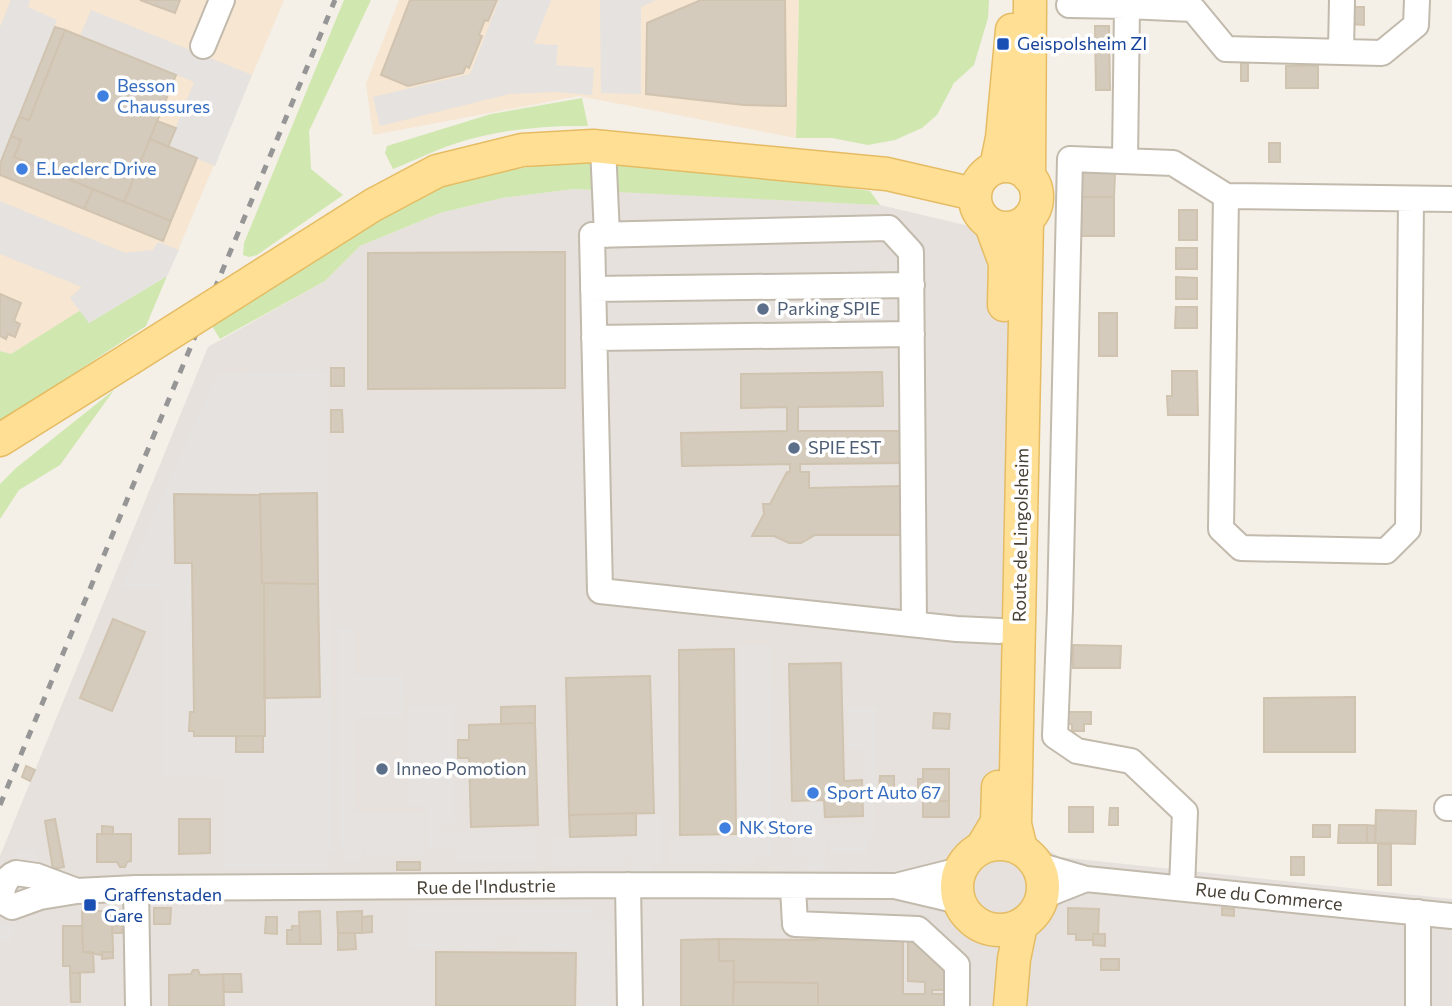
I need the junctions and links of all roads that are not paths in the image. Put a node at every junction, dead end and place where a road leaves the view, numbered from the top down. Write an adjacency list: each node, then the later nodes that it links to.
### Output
1 (222, 0): 9 (street)
2 (1017, 0): 14 (main road)
3 (1030, 0): 13 (main road)
4 (1342, 0): 10 (street)
5 (1417, 0): 10 (street)
6 (1069, 5): 8 (street)
7 (1194, 5): 8 (street); 10 (street)
8 (1127, 6): 12 (street)
9 (203, 46)
10 (1341, 52)
11 (603, 147): 15 (main road); 21 (street); 26 (main road, bridge)
12 (1125, 161): 13 (street); 16 (street)
13 (1046, 166): 14 (main road); 19 (main road, Route de Lingolsheim); 35 (street)
14 (996, 167): 15 (main road)
15 (974, 194): 20 (main road, Route de Lingolsheim)
16 (1226, 196): 17 (street); 17 (street)
17 (1411, 199): 18 (street)
18 (1452, 199)
19 (1027, 220): 20 (main road); 30 (main road, Route de Lingolsheim)
20 (991, 225): 28 (main road, Route de Lingolsheim)
21 (607, 235): 22 (street); 23 (street)
22 (912, 285): 23 (street); 24 (street)
23 (593, 289): 25 (street)
24 (912, 334): 25 (street); 27 (street)
25 (594, 338): 27 (street)
26 (0, 440)
27 (914, 624): 28 (street)
28 (1000, 632): 29 (main road, Route de Lingolsheim)
29 (982, 847): 30 (main road); 32 (main road)
30 (1034, 870): 35 (street, Rue du Commerce); 39 (main road)
31 (628, 885): 33 (street, Rue de l'Industrie); 34 (street, Rue de l'Industrie); 42 (street)
32 (960, 886): 33 (street, Rue de l'Industrie); 40 (main road)
33 (793, 887): 43 (street)
34 (136, 888): 36 (street, Rue de l'Industrie); 41 (street)
35 (1182, 888): 37 (street, Rue du Commerce)
36 (78, 891)
37 (1418, 912): 38 (street, Rue du Commerce); 46 (street)
38 (1452, 916)
39 (1021, 925): 40 (main road); 45 (main road)
40 (986, 928): 44 (main road)
41 (138, 1006)
42 (630, 1006)
43 (957, 1006)
44 (1002, 1006)
45 (1010, 1006)
46 (1418, 1006)

